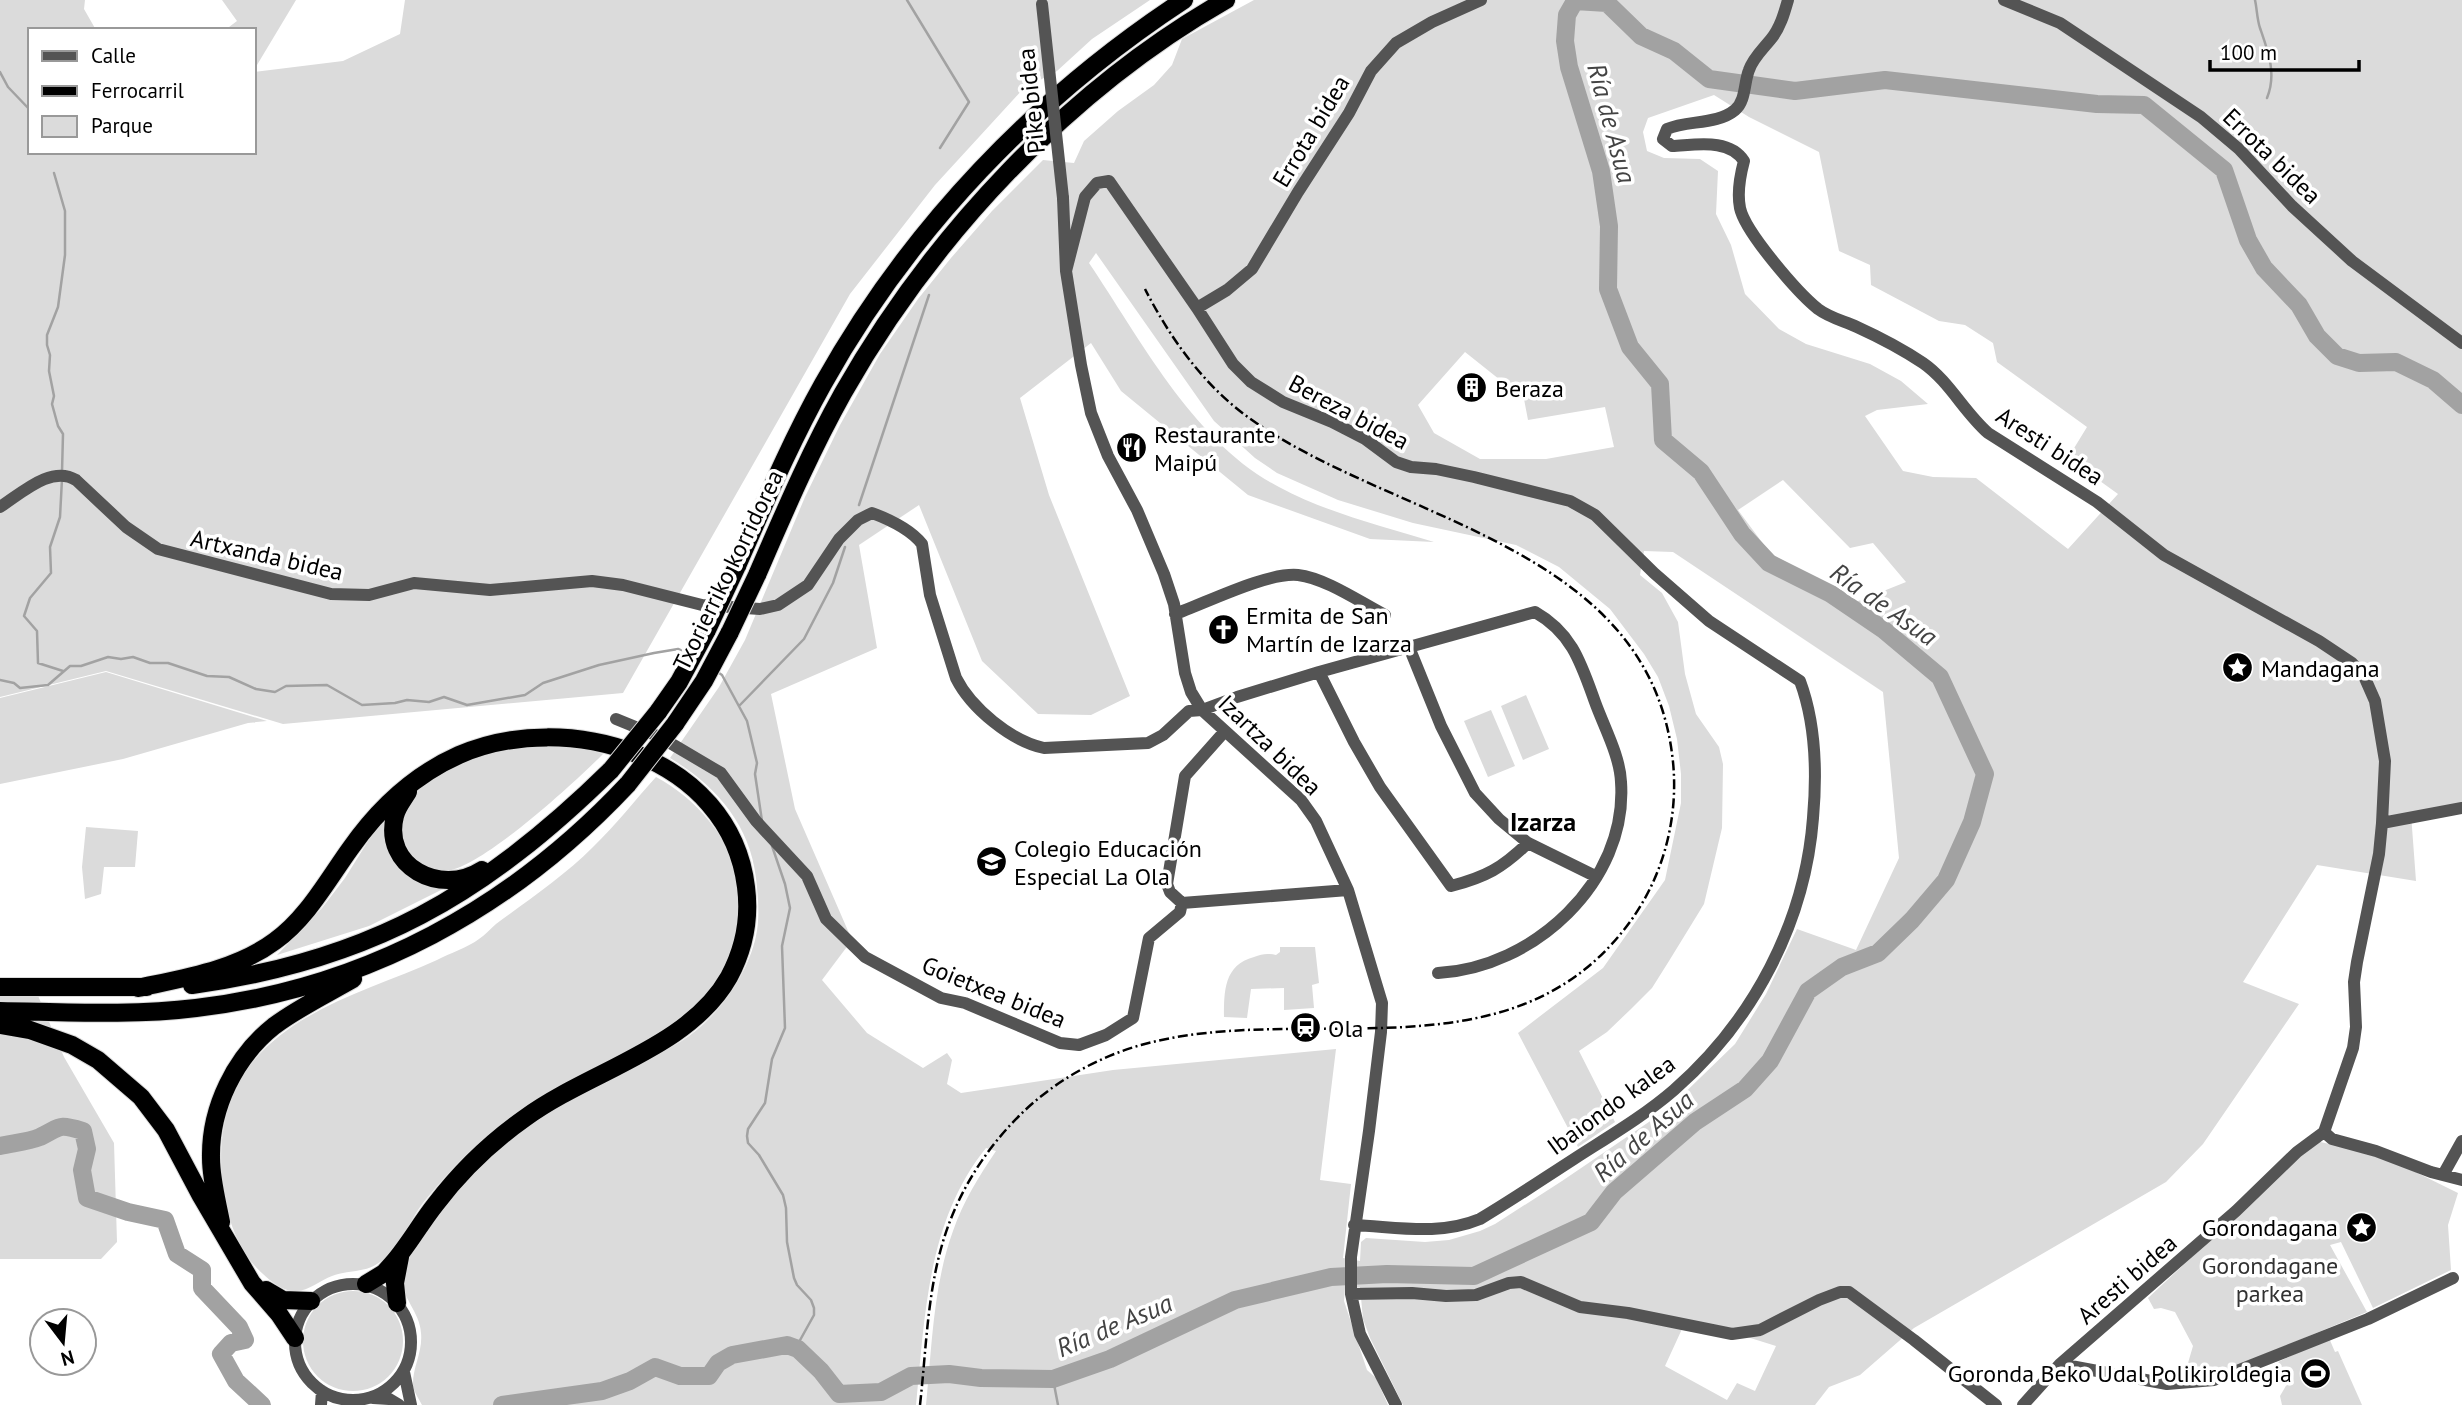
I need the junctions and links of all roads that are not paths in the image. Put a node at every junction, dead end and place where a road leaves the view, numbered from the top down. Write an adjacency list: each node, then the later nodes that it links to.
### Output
1 (1184, 0): 24 (highway, Txorierriko korridorea, bridge)
2 (1226, 0): 28 (highway, Txorierriko korridorea, bridge)
3 (1481, 0): 9 (street, Errota bidea)
4 (1788, 0): 22 (street, Aresti bidea)
5 (2004, 0): 10 (street, Errota bidea)
6 (1042, 2): 7 (street, Pike bidea, bridge)
7 (1063, 198): 8 (street, Izartza bidea)
8 (1066, 271): 9 (street, Bereza bidea); 12 (street, Izartza bidea)
9 (1197, 308): 16 (street, Bereza bidea)
10 (2462, 343)
11 (0, 507): 17 (street, Artxanda bidea)
12 (1175, 614): 13 (street); 17 (street, Izartza bidea)
13 (1385, 615)
14 (1409, 647): 15 (street); 23 (street); 25 (street)
15 (1319, 672): 17 (street); 23 (street)
16 (1800, 681): 38 (street, Ibaiondo kalea)
17 (1202, 710): 19 (street, Izartza bidea)
18 (616, 719): 27 (street, Goietxea bidea)
19 (1225, 731): 26 (street, Izartza bidea); 27 (street)
20 (416, 780): 24 (highway); 31 (highway); 40 (highway)
21 (2462, 808): 22 (street)
22 (2382, 823): 34 (street, Aresti bidea)
23 (1528, 844): 25 (street)
24 (527, 846): 31 (highway, Txorierriko korridorea)
25 (1595, 876): 29 (street)
26 (1348, 890): 27 (street); 38 (street, Izartza bidea)
27 (1182, 903)
28 (398, 953): 32 (highway, Txorierriko korridorea); 39 (highway)
29 (1438, 973)
30 (0, 987): 31 (highway, Txorierriko korridorea)
31 (138, 988)
32 (0, 1010)
33 (0, 1025): 39 (highway)
34 (2324, 1132): 36 (street); 48 (street, Aresti bidea)
35 (2462, 1141): 36 (street)
36 (2443, 1175): 37 (street)
37 (2462, 1180)
38 (1354, 1225): 44 (street, Izartza bidea)
39 (223, 1230): 41 (highway)
40 (401, 1253): 43 (highway); 46 (highway)
41 (238, 1258): 45 (highway); 47 (highway)
42 (2453, 1278): 48 (street)
43 (366, 1284): 45 (street); 46 (street)
44 (1351, 1292): 56 (street, Izartza bidea); 57 (street)
45 (311, 1301): 47 (street)
46 (397, 1303): 49 (street)
47 (295, 1338): 50 (street)
48 (2060, 1364): 58 (street, Aresti bidea)
49 (404, 1372): 51 (street); 55 (street)
50 (322, 1391): 52 (street); 53 (street)
51 (370, 1398): 52 (street); 54 (street)
52 (344, 1402)
53 (321, 1405)
54 (399, 1405)
55 (411, 1405)
56 (1396, 1405)
57 (1996, 1405)
58 (2023, 1405)

